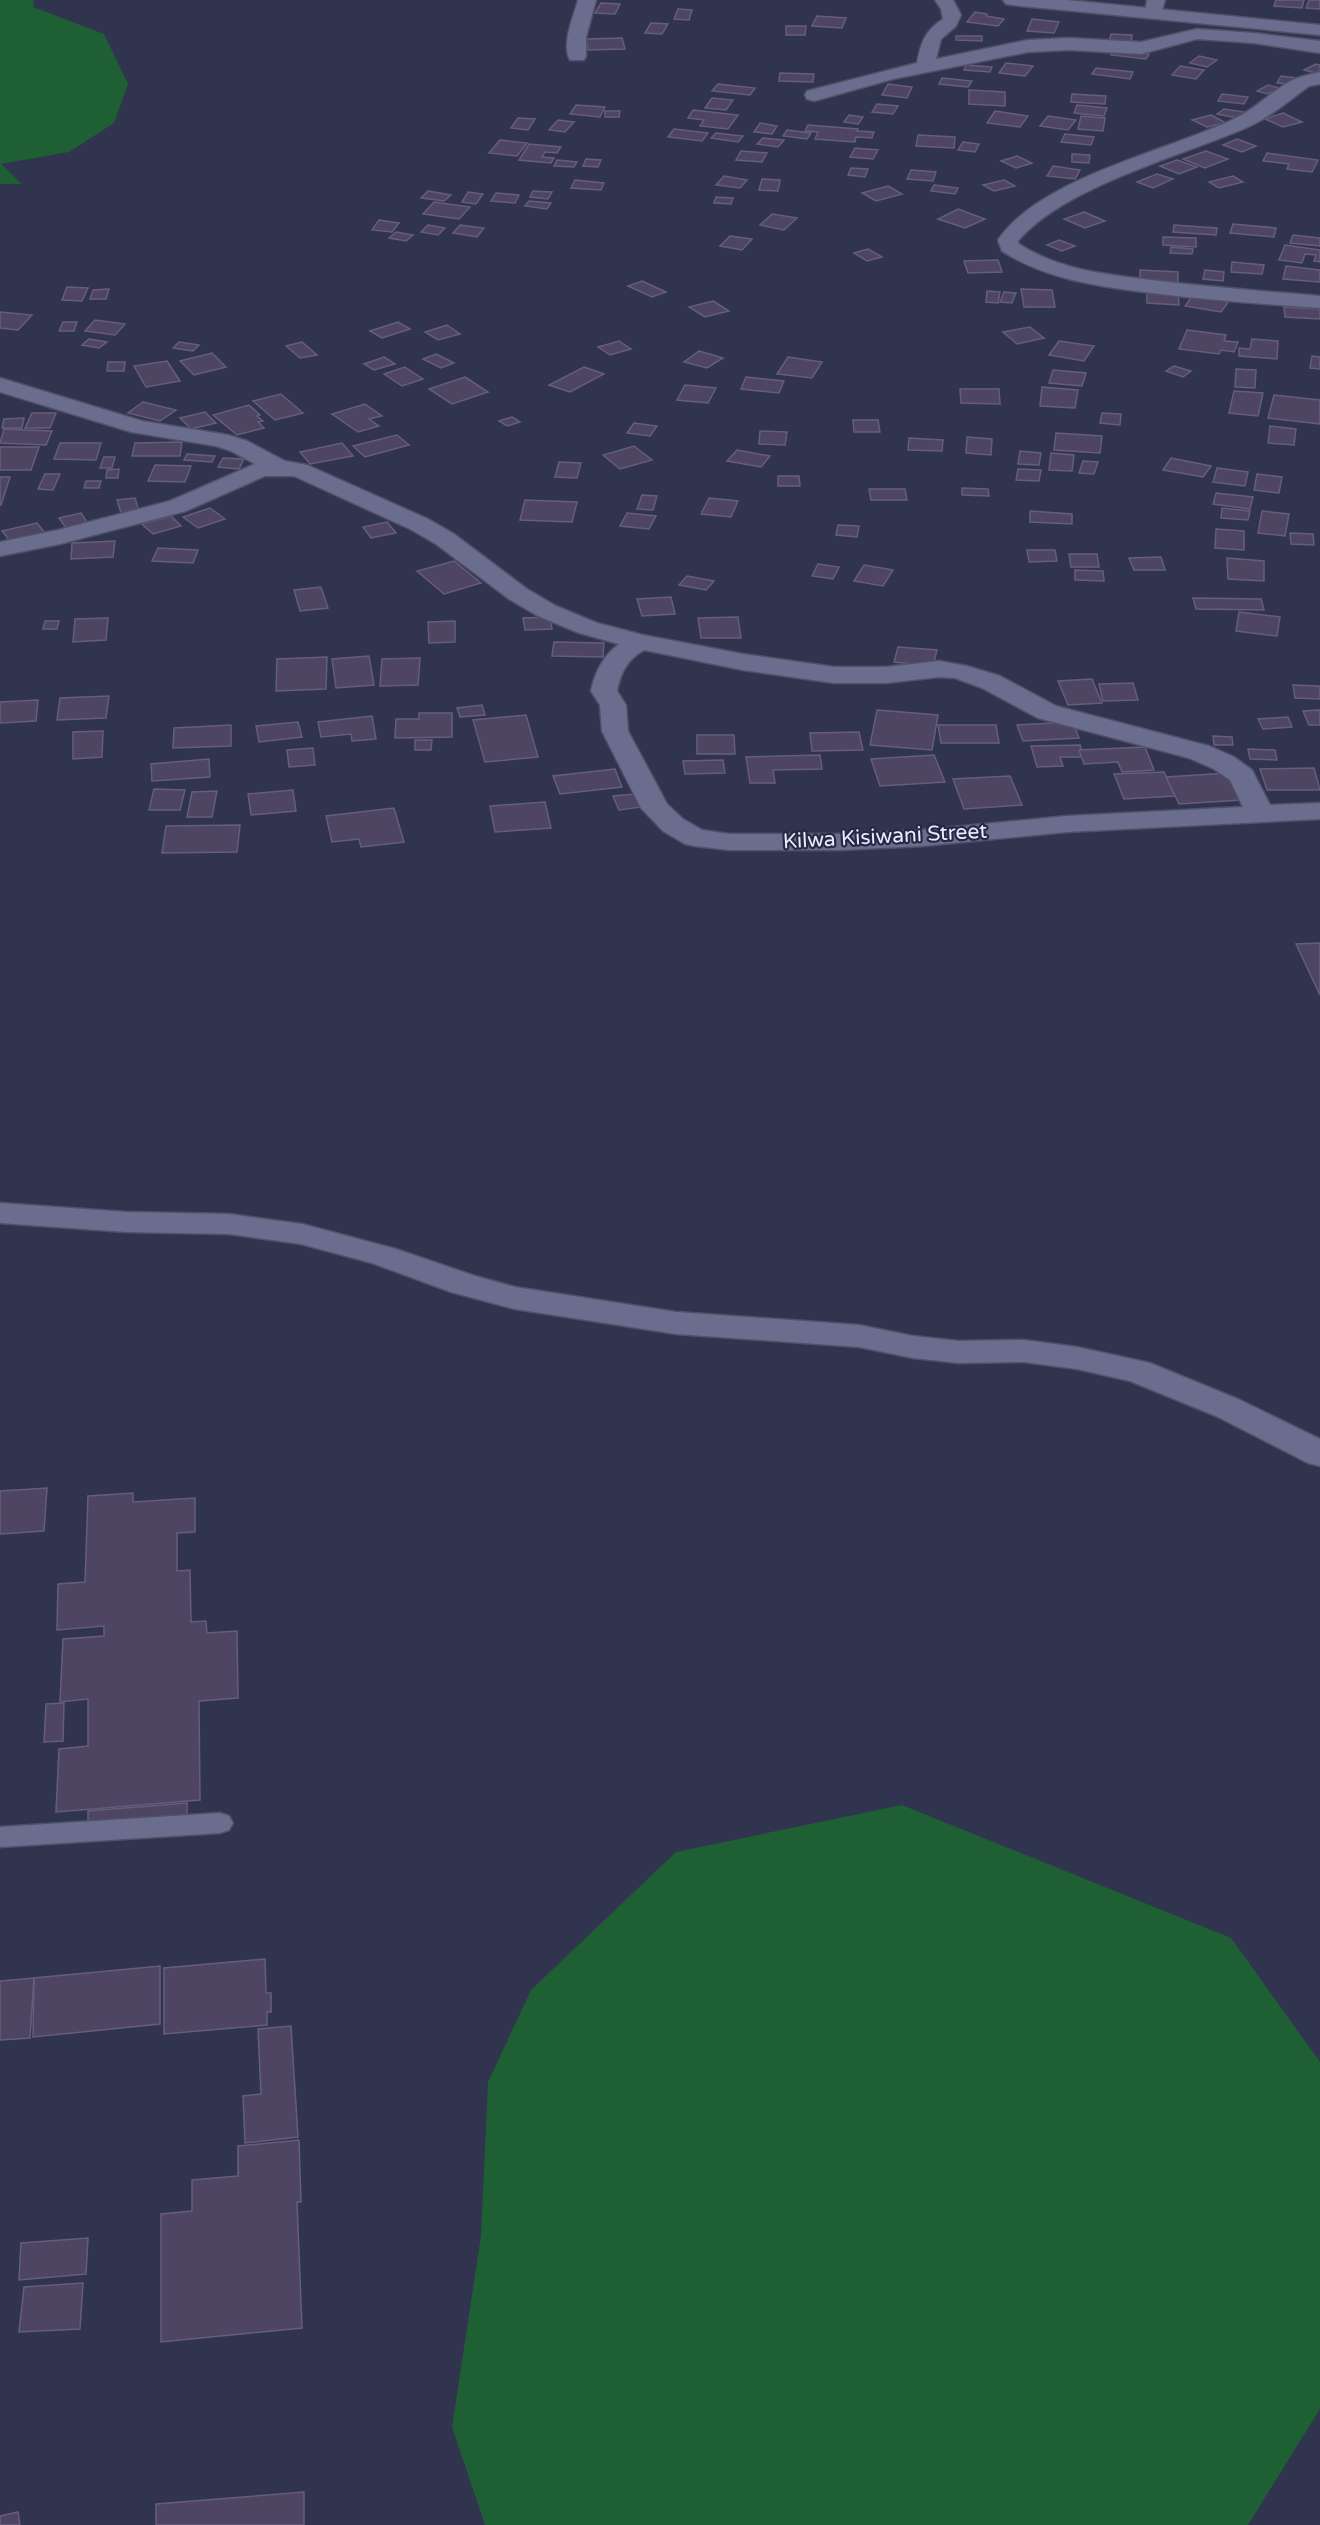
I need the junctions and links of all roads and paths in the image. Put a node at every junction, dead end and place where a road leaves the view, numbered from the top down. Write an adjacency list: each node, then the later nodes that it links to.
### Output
1 (587, 0): 7 (street)
2 (944, 0): 8 (street)
3 (1012, 0): 4 (street)
4 (1155, 7): 5 (street)
5 (1320, 30)
6 (1320, 46): 8 (street)
7 (577, 56)
8 (926, 67): 10 (street)
9 (1320, 78): 11 (street)
10 (814, 95)
11 (1320, 302)
12 (0, 385): 13 (street)
13 (280, 468): 14 (street); 15 (street)
14 (0, 549)
15 (641, 642): 17 (street); 17 (street, Kilwa Kisiwani Street)
16 (1320, 811): 17 (street, Kilwa Kisiwani Street)
17 (1260, 814)
18 (0, 1213): 19 (street)
19 (1320, 1454)
20 (220, 1823): 21 (lane)
21 (0, 1837)

